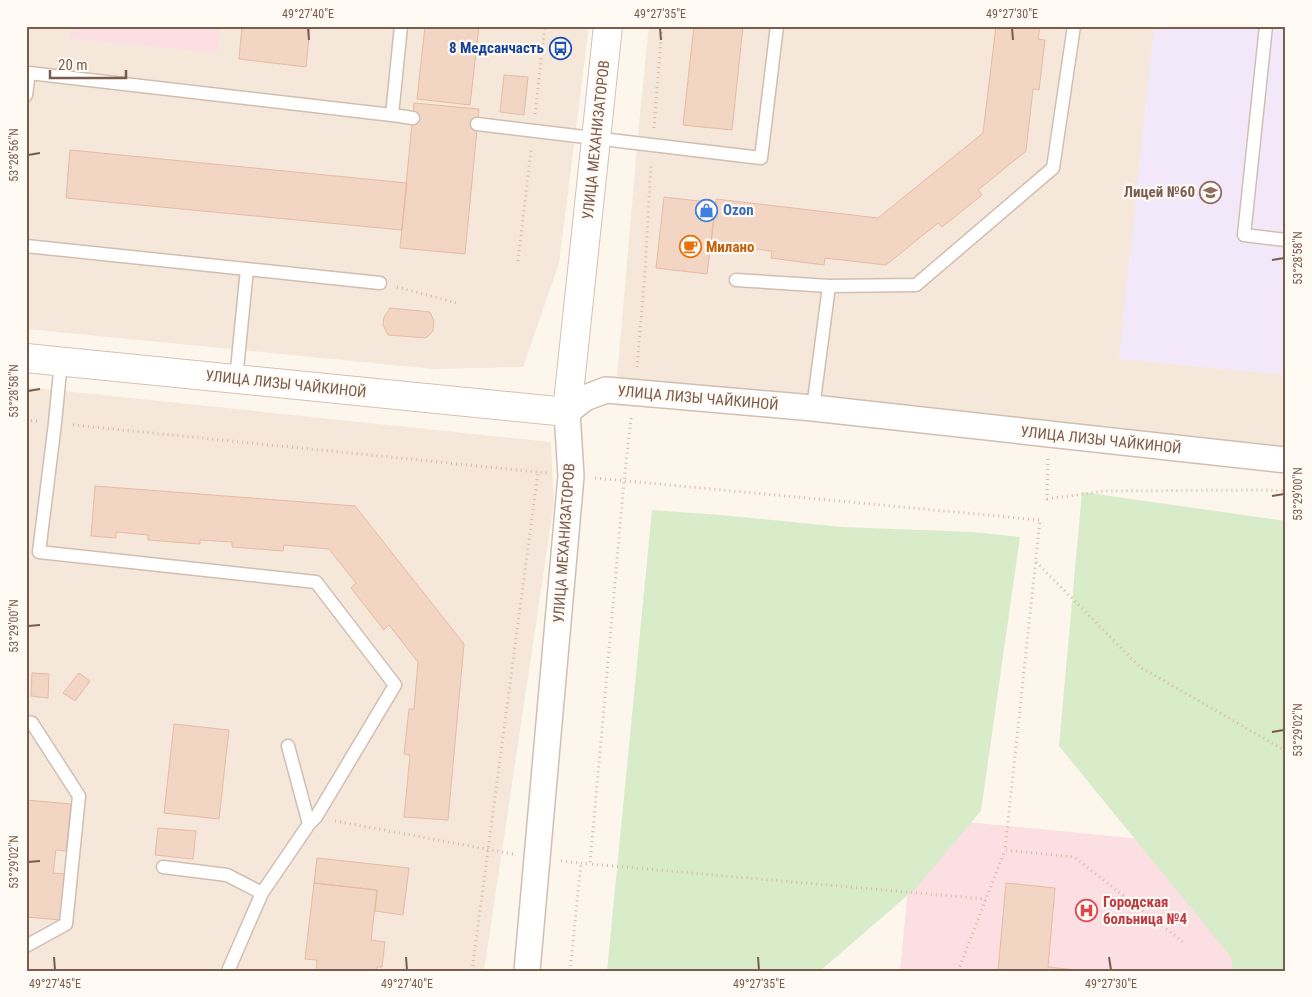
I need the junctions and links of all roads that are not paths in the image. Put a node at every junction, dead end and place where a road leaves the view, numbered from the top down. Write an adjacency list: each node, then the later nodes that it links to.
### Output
1 (401, 26): 7 (lane)
2 (608, 26): 10 (main road, УЛИЦА МЕХАНИЗАТОРОВ)
3 (777, 26): 10 (lane)
4 (1074, 26): 16 (lane)
5 (1266, 26): 11 (lane)
6 (26, 95): 7 (lane)
7 (392, 115): 8 (lane)
8 (413, 118)
9 (477, 124): 10 (lane)
10 (596, 139): 21 (main road, УЛИЦА МЕХАНИЗАТОРОВ)
11 (1286, 240)
12 (26, 246): 13 (lane)
13 (246, 269): 15 (lane); 19 (lane)
14 (736, 280): 16 (lane)
15 (380, 283)
16 (829, 286): 20 (lane)
17 (26, 358): 18 (main road, УЛИЦА ЛИЗЫ ЧАЙКИНОЙ)
18 (61, 361): 19 (main road, УЛИЦА ЛИЗЫ ЧАЙКИНОЙ); 23 (lane)
19 (236, 379): 21 (main road, УЛИЦА ЛИЗЫ ЧАЙКИНОЙ)
20 (813, 408): 21 (street, УЛИЦА ЛИЗЫ ЧАЙКИНОЙ); 22 (street, УЛИЦА ЛИЗЫ ЧАЙКИНОЙ)
21 (567, 412): 31 (street, УЛИЦА МЕХАНИЗАТОРОВ)
22 (1286, 460)
23 (32, 551): 26 (lane)
24 (26, 722): 29 (lane)
25 (288, 746): 26 (lane)
26 (312, 821): 28 (lane)
27 (163, 867): 28 (lane)
28 (262, 893): 30 (lane)
29 (26, 946)
30 (228, 971)
31 (527, 971)

